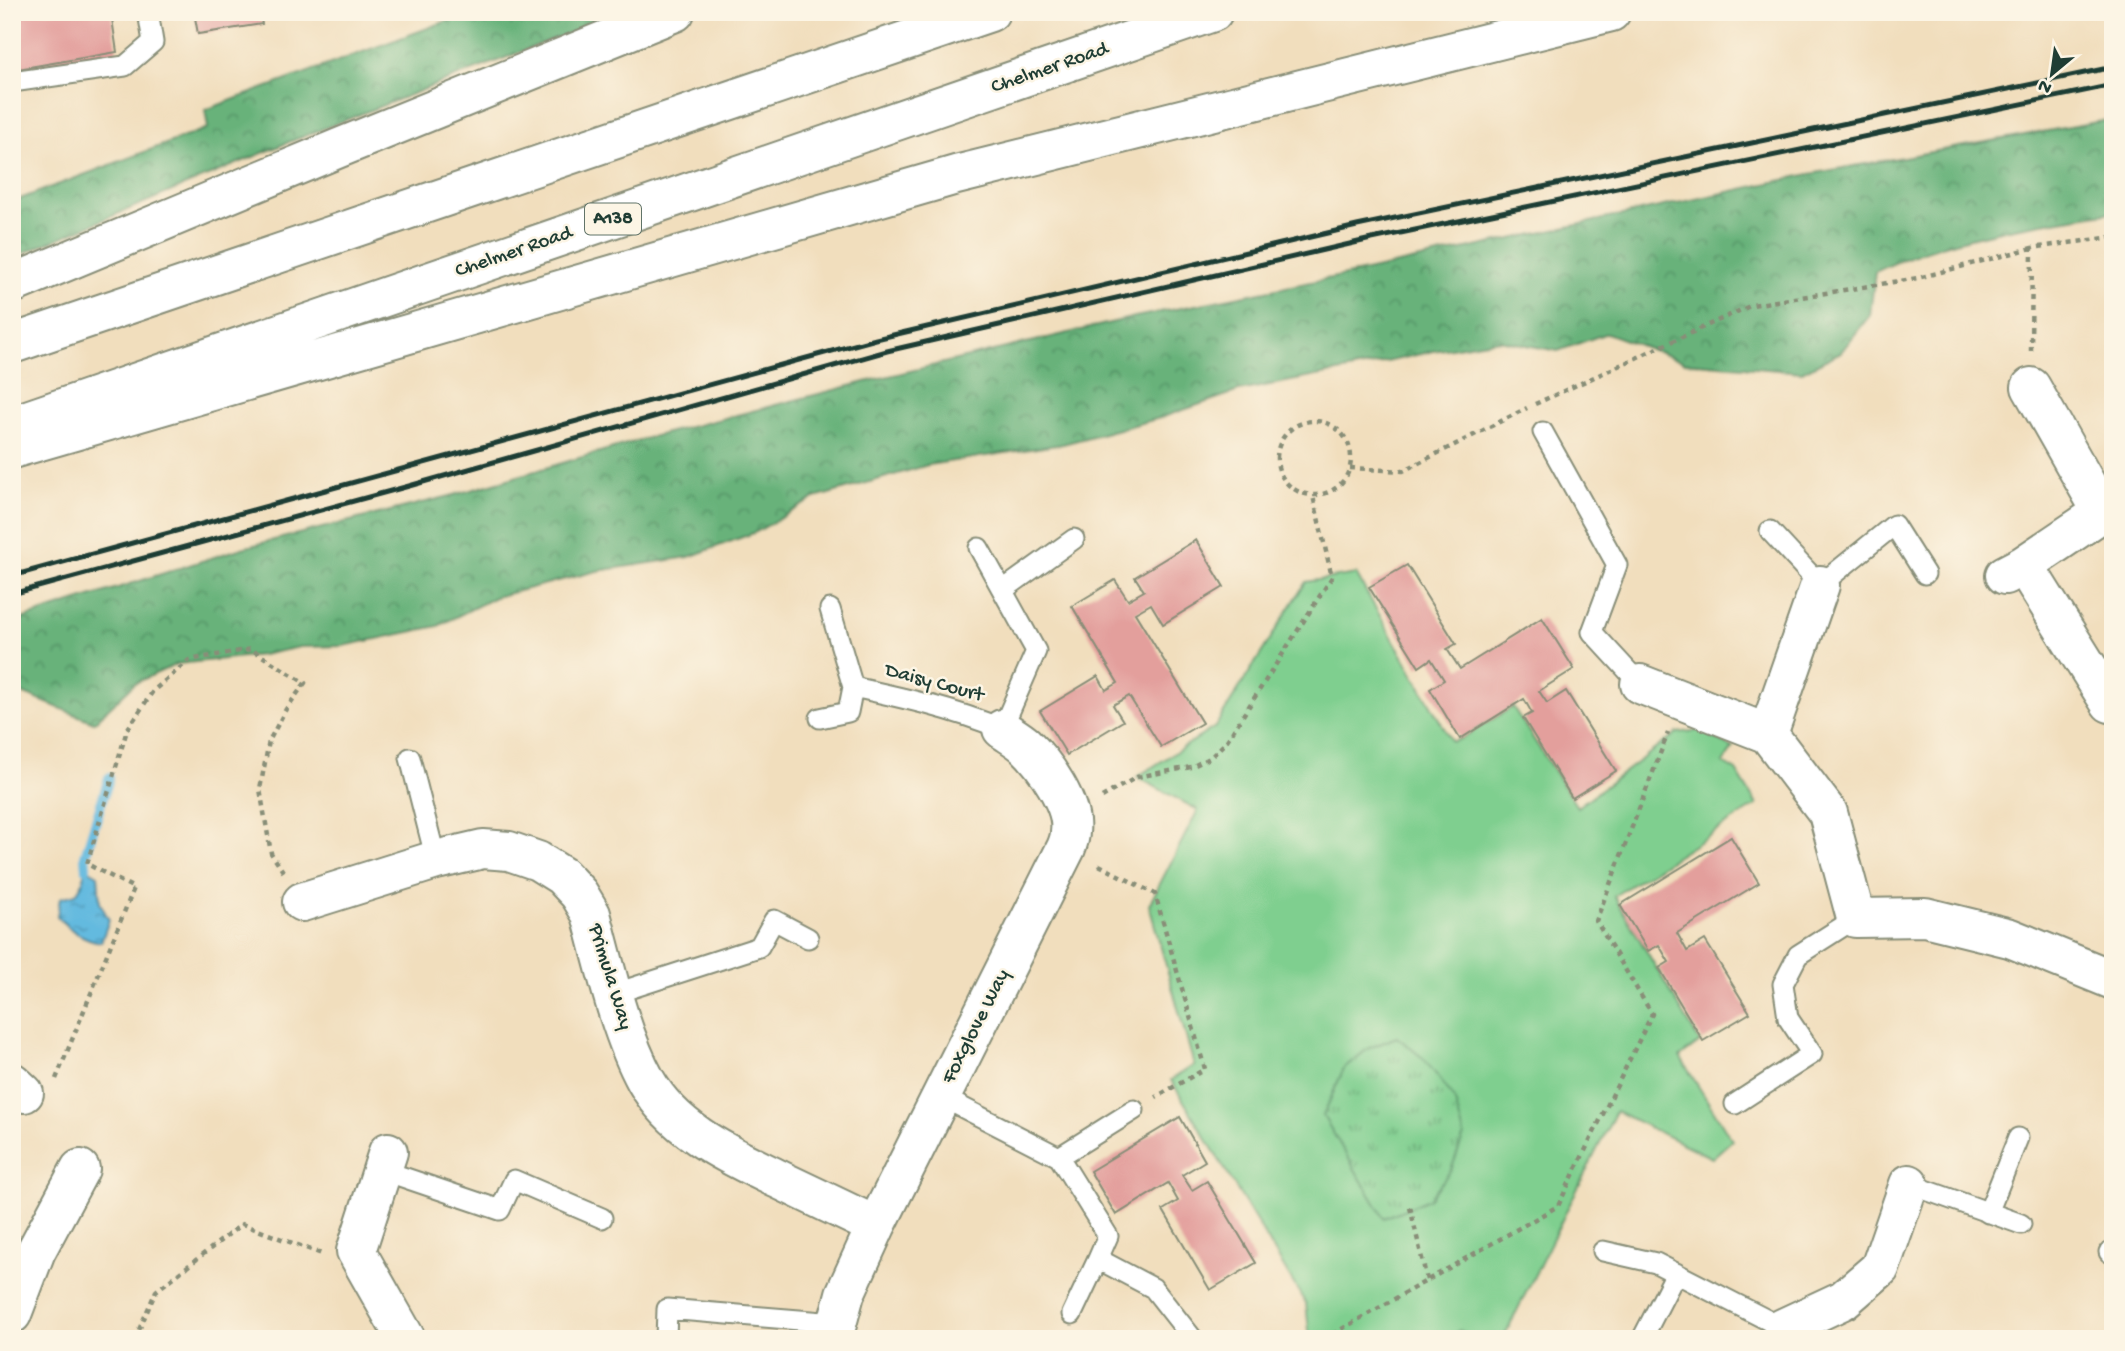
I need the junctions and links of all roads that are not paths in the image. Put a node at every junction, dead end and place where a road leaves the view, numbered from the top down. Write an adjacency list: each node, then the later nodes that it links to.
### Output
1 (148, 12): 6 (lane)
2 (675, 12): 7 (main road)
3 (990, 12): 8 (main road)
4 (1213, 12): 10 (main road, Chelmer Road / A138)
5 (1611, 12): 12 (main road)
6 (12, 82)
7 (12, 284)
8 (12, 344)
9 (2031, 387): 13 (main road)
10 (12, 425)
11 (1543, 432): 21 (lane)
12 (12, 449)
13 (2108, 508): 23 (main road)
14 (1770, 531): 18 (lane)
15 (1074, 539): 19 (lane)
16 (979, 548): 19 (lane)
17 (1925, 575): 18 (lane)
18 (1820, 584): 26 (main road)
19 (1003, 590): 25 (lane)
20 (830, 609): 22 (lane, Daisy Court)
21 (1640, 684): 26 (main road)
22 (853, 687): 24 (lane, Daisy Court); 25 (lane, Daisy Court)
23 (2112, 705)
24 (820, 718)
25 (1002, 729): 34 (main road, Foxglove Way)
26 (1768, 734): 30 (main road)
27 (410, 758): 28 (lane)
28 (436, 860): 29 (main road, Primula Way); 33 (main road, Primula Way)
29 (302, 902)
30 (1856, 918): 32 (main road); 35 (lane)
31 (808, 938): 33 (lane)
32 (2113, 980)
33 (613, 995): 45 (main road, Primula Way)
34 (942, 1097): 38 (lane); 45 (main road, Foxglove Way)
35 (1735, 1104)
36 (1134, 1110): 38 (lane)
37 (2018, 1138): 42 (lane)
38 (1059, 1157): 47 (lane)
39 (385, 1161): 43 (lane); 53 (main road)
40 (80, 1169): 49 (main road)
41 (1909, 1184): 42 (lane); 52 (main road)
42 (1988, 1213): 44 (lane)
43 (602, 1218)
44 (2021, 1224)
45 (876, 1226): 51 (main road, Foxglove Way)
46 (1603, 1251): 48 (lane)
47 (1098, 1259): 50 (lane); 55 (lane)
48 (1676, 1273): 52 (lane); 56 (lane)
49 (12, 1314)
50 (1072, 1314)
51 (834, 1331): 54 (lane)
52 (1785, 1333)
53 (406, 1339)
54 (666, 1339)
55 (1193, 1339)
56 (1642, 1339)

